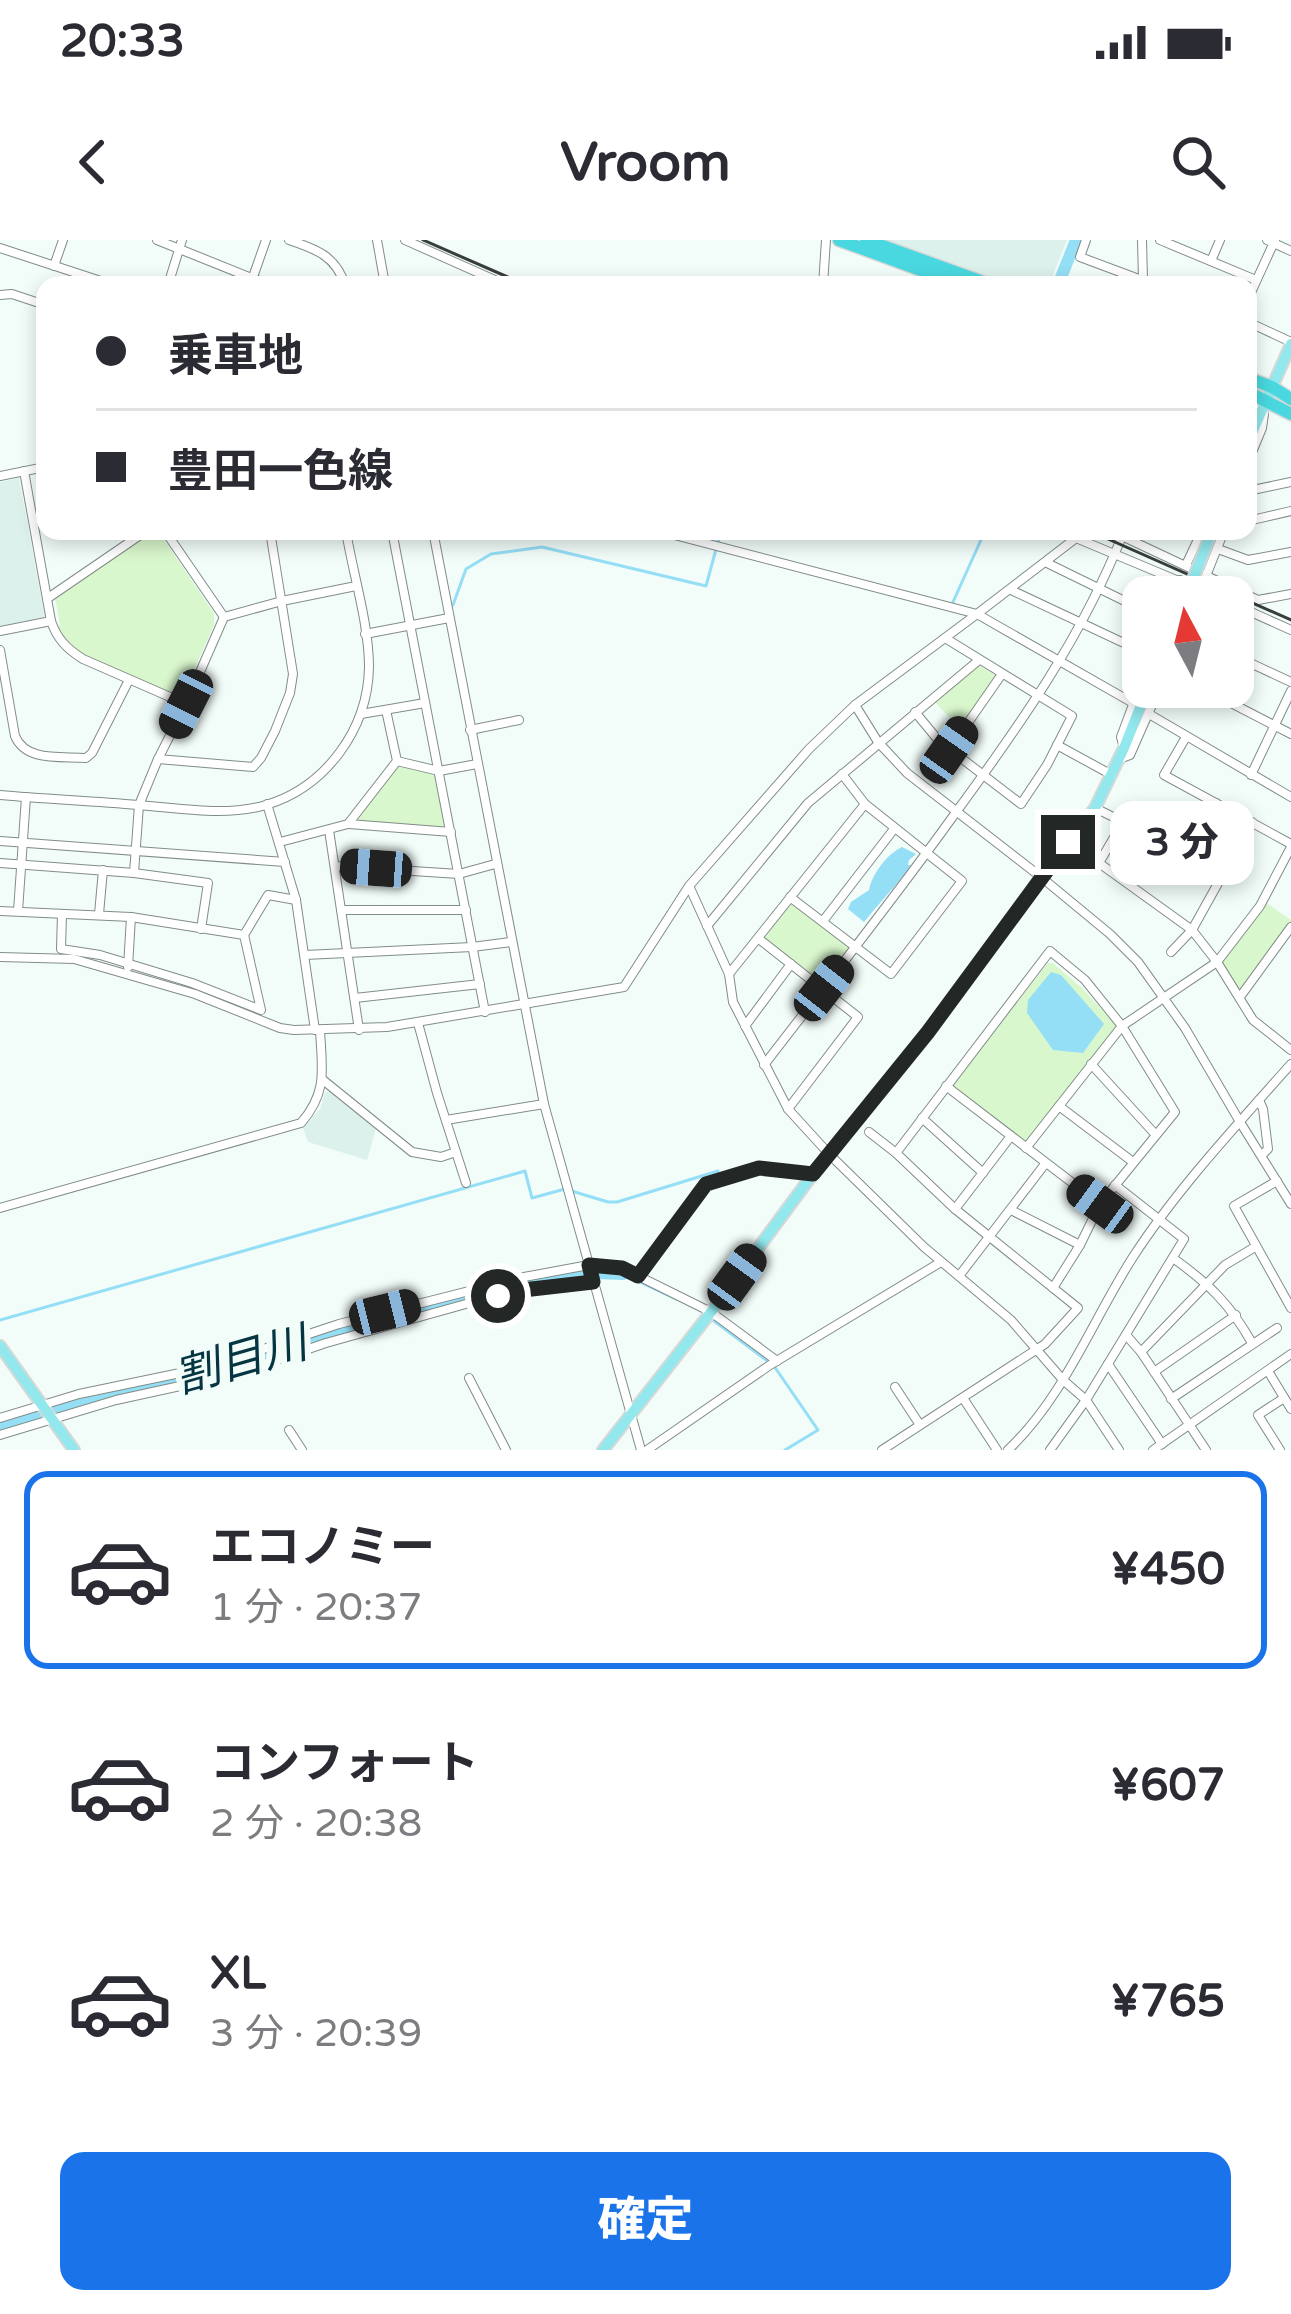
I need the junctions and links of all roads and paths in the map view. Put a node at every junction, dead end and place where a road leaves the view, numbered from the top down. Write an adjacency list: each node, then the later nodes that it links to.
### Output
1 (63, 240): 20 (street)
2 (157, 240): 15 (street)
3 (266, 240): 24 (street)
4 (289, 240): 16 (street)
5 (377, 240): 26 (street)
6 (406, 240): 27 (street)
7 (826, 240): 28 (street)
8 (839, 240): 29 (highway)
9 (866, 240): 30 (highway)
10 (1087, 240): 31 (street)
11 (1142, 240): 32 (street)
12 (1160, 240): 19 (street)
13 (1220, 240): 19 (street)
14 (1272, 241): 18 (street); 34 (street)
15 (181, 244): 22 (street); 23 (street)
16 (319, 245): 25 (street)
17 (0, 248): 20 (street)
18 (1291, 251)
19 (1211, 261): 33 (street)
20 (54, 266): 21 (street)
21 (85, 276)
22 (171, 276)
23 (251, 276)
24 (253, 276)
25 (341, 276)
26 (384, 276)
27 (486, 276)
28 (824, 276)
29 (937, 276)
30 (966, 276)
31 (1132, 276)
32 (1143, 276)
33 (1247, 276)
34 (1257, 278)
35 (0, 296): 36 (street)
36 (36, 302)
37 (1257, 326): 38 (street)
38 (1291, 343): 41 (main road)
39 (1257, 387): 41 (highway)
40 (1257, 395): 41 (highway)
41 (1268, 398): 42 (highway); 43 (street); 44 (highway); 45 (main road); 46 (street)
42 (1291, 399)
43 (1257, 410)
44 (1291, 414)
45 (1257, 422)
46 (1257, 440)
47 (36, 469): 48 (street)
48 (24, 471): 49 (street); 54 (street)
49 (0, 476)
50 (1291, 482): 51 (street)
51 (1257, 489)
52 (1291, 511): 53 (street)
53 (1257, 518)
54 (36, 534)
55 (37, 540): 82 (street)
56 (133, 540): 82 (street)
57 (171, 540): 88 (street)
58 (272, 540): 85 (street)
59 (348, 540): 78 (street)
60 (394, 540): 92 (street)
61 (435, 540): 89 (street)
62 (693, 540): 86 (street)
63 (1074, 540): 73 (street)
64 (1081, 540): 72 (street)
65 (1120, 540): 72 (street)
66 (1135, 540): 74 (street)
67 (1198, 540): 74 (street)
68 (1208, 540): 76 (main road, bridge)
69 (1220, 540): 70 (street)
70 (1217, 549): 71 (street); 77 (street)
71 (1291, 552)
72 (1114, 553): 75 (street); 79 (street)
73 (1047, 563): 79 (street); 80 (street)
74 (1186, 565): 77 (street)
75 (1170, 576)
76 (1194, 576)
77 (1206, 576)
78 (356, 586): 85 (street); 95 (street)
79 (1099, 588): 84 (street); 91 (street)
80 (1011, 590): 86 (street); 91 (street)
81 (1291, 594): 83 (street)
82 (48, 598): 90 (street)
83 (1254, 599)
84 (1122, 600)
85 (282, 601): 88 (street); 128 (street)
86 (977, 614): 96 (street); 100 (street)
87 (1254, 614): 93 (street)
88 (224, 616): 109 (street)
89 (449, 618): 92 (street); 121 (street)
90 (52, 621): 94 (street); 103 (street)
91 (1082, 623): 97 (street); 100 (street)
92 (410, 625): 95 (street); 108 (street)
93 (1291, 631)
94 (0, 632)
95 (365, 634): 117 (street)
96 (945, 638): 99 (street); 110 (street)
97 (1122, 642)
98 (0, 650): 103 (street)
99 (979, 660): 102 (street); 116 (street)
100 (1061, 661): 106 (street); 107 (street)
101 (1254, 665): 104 (street)
102 (1001, 674): 106 (street); 126 (street)
103 (129, 680): 109 (street)
104 (1291, 682)
105 (1291, 692): 120 (street)
106 (1040, 696): 125 (street); 135 (street)
107 (1122, 697)
108 (425, 703): 115 (street); 131 (street)
109 (186, 704): 128 (street)
110 (855, 705): 124 (street); 166 (street)
111 (1131, 708): 127 (street)
112 (1140, 708): 127 (main road)
113 (1151, 708): 118 (street)
114 (1240, 708): 120 (street)
115 (386, 710): 117 (street); 129 (street)
116 (916, 712): 124 (street); 126 (street)
117 (361, 714): 142 (street)
118 (1149, 714): 123 (street); 127 (street)
119 (519, 720): 121 (street)
120 (1274, 726): 122 (street); 134 (street)
121 (470, 730): 130 (street)
122 (1291, 734)
123 (1186, 737): 134 (street); 139 (street)
124 (878, 742): 132 (street); 144 (street)
125 (1057, 745): 133 (street); 135 (street)
126 (949, 750): 135 (street)
127 (1122, 753): 133 (main road)
128 (158, 759): 141 (street)
129 (397, 761): 131 (street); 147 (street)
130 (477, 764): 131 (street); 159 (street)
131 (439, 771): 150 (street)
132 (842, 774): 140 (street); 177 (street)
133 (1112, 775): 143 (main road)
134 (1251, 775): 138 (street)
135 (985, 776): 144 (street)
136 (0, 795): 137 (street)
137 (26, 797): 141 (street); 152 (street)
138 (1291, 797)
139 (1216, 803): 145 (street); 146 (street)
140 (865, 804): 148 (street); 167 (street)
141 (140, 805): 142 (street); 155 (street)
142 (267, 805): 153 (street)
143 (1095, 808): 145 (street); 165 (main road)
144 (956, 813): 156 (street); 165 (street)
145 (1123, 822): 180 (street)
146 (1252, 822): 154 (street); 180 (street)
147 (348, 824): 149 (street); 150 (street)
148 (894, 829): 156 (street); 176 (street)
149 (329, 830): 153 (street); 161 (street)
150 (451, 832): 164 (street)
151 (0, 841): 152 (street)
152 (22, 842): 155 (street); 160 (street)
153 (280, 842): 157 (street)
154 (1291, 845): 192 (street)
155 (136, 850): 157 (street); 163 (street)
156 (928, 853): 186 (street); 186 (street)
157 (285, 862): 168 (street)
158 (0, 863): 160 (street)
159 (495, 864): 164 (street); 184 (street)
160 (22, 866): 162 (street); 172 (street)
161 (335, 866): 164 (street); 169 (street)
162 (103, 870): 163 (street); 174 (street)
163 (134, 873): 179 (street)
164 (459, 874): 170 (street)
165 (1041, 877): 200 (street); 227 (main road)
166 (689, 886): 177 (street); 201 (street)
167 (790, 897): 176 (street); 182 (street)
168 (296, 900): 181 (street); 190 (street)
169 (341, 910): 170 (street); 189 (street)
170 (466, 910): 185 (street)
171 (0, 911): 172 (street)
172 (17, 911): 173 (street)
173 (62, 914): 174 (street); 194 (street)
174 (99, 914): 175 (street)
175 (131, 917): 179 (street); 194 (street)
176 (823, 922): 186 (street)
177 (707, 926): 195 (street)
178 (1291, 927): 183 (street)
179 (201, 928): 181 (street)
180 (1192, 930): 188 (street); 192 (street)
181 (244, 935): 194 (street)
182 (759, 938): 193 (street); 195 (street)
183 (1281, 941): 187 (street); 198 (street)
184 (511, 942): 185 (street); 201 (street)
185 (472, 947): 189 (street); 196 (street)
186 (855, 947): 197 (street)
187 (1291, 949)
188 (1171, 952)
189 (347, 953): 190 (street); 199 (street)
190 (305, 955): 206 (street)
191 (0, 957): 194 (street)
192 (1217, 962): 198 (street); 200 (street)
193 (791, 964): 197 (street); 204 (street)
194 (128, 970): 206 (street)
195 (729, 974): 204 (street)
196 (480, 985): 199 (street); 202 (street)
197 (824, 988): 211 (street); 217 (street)
198 (1240, 997): 208 (street)
199 (355, 998): 207 (street)
200 (1164, 998): 205 (street); 220 (street)
201 (524, 1005): 202 (street); 215 (street)
202 (485, 1012): 203 (street)
203 (418, 1023): 207 (street); 219 (street)
204 (745, 1026): 211 (street)
205 (1121, 1026): 209 (street); 213 (street); 222 (street)
206 (317, 1030): 207 (street); 212 (street)
207 (359, 1030)
208 (1291, 1049)
209 (1090, 1064): 216 (street); 222 (street)
210 (1291, 1064): 214 (street)
211 (764, 1066): 217 (street)
212 (322, 1079): 225 (street); 238 (street)
213 (946, 1086): 218 (street); 223 (street)
214 (1259, 1100): 220 (street); 228 (street)
215 (544, 1103): 219 (street); 247 (street)
216 (1059, 1106): 224 (street); 229 (street)
217 (788, 1109): 227 (street)
218 (922, 1118): 226 (street); 231 (street)
219 (446, 1120): 225 (street)
220 (1240, 1122): 228 (street); 241 (street)
221 (868, 1132): 226 (street)
222 (1156, 1134): 229 (street)
223 (1011, 1136): 224 (street); 231 (street)
224 (1026, 1148): 230 (street)
225 (456, 1152): 234 (street)
226 (896, 1153): 239 (street)
227 (830, 1155): 232 (main road); 246 (street)
228 (1261, 1156): 233 (street)
229 (1133, 1162): 235 (street)
230 (1045, 1164): 236 (street); 240 (street)
231 (983, 1173): 239 (street)
232 (813, 1174): 248 (street); 254 (main road)
233 (1277, 1180): 237 (street); 244 (street)
234 (466, 1183)
235 (1115, 1185): 236 (street); 241 (street)
236 (1100, 1204): 243 (street)
237 (1291, 1204)
238 (0, 1208)
239 (955, 1209): 242 (street)
240 (1011, 1210): 242 (street); 243 (street)
241 (1158, 1220): 245 (street); 268 (street)
242 (989, 1237): 249 (street); 252 (street)
243 (1080, 1245): 252 (street)
244 (1255, 1247): 251 (street); 253 (street)
245 (1173, 1258): 251 (street); 257 (street)
246 (941, 1262): 249 (street); 263 (street)
247 (589, 1265): 248 (street); 250 (street); 274 (street)
248 (638, 1276): 254 (street)
249 (959, 1276): 260 (street)
250 (592, 1279): 276 (street); 278 (street)
251 (1208, 1283): 255 (street); 261 (street)
252 (1053, 1288): 260 (street)
253 (1291, 1308)
254 (708, 1315): 263 (street); 276 (main road)
255 (1236, 1316): 258 (street); 266 (street)
256 (1277, 1328): 258 (street)
257 (1126, 1335): 261 (street); 264 (street)
258 (1252, 1343): 272 (street)
259 (0, 1346): 274 (main road)
260 (1036, 1350): 268 (street); 270 (street)
261 (1141, 1352): 266 (street)
262 (1291, 1354): 265 (street)
263 (774, 1363): 288 (street)
264 (1108, 1364): 273 (street); 283 (street)
265 (1268, 1371): 271 (street); 280 (street)
266 (1154, 1372): 272 (street)
267 (469, 1378): 286 (street)
268 (1063, 1380): 273 (street); 291 (street)
269 (895, 1387): 279 (street)
270 (963, 1397): 279 (street); 290 (street)
271 (1284, 1397): 275 (street); 295 (street)
272 (1171, 1399): 280 (street)
273 (1086, 1400): 292 (street); 293 (street)
274 (43, 1406): 277 (street); 278 (main road)
275 (1291, 1409)
276 (632, 1414): 287 (main road); 288 (street)
277 (0, 1418)
278 (52, 1420): 282 (street); 284 (main road)
279 (920, 1425): 289 (street)
280 (1187, 1425): 283 (street); 294 (street)
281 (289, 1430): 285 (street)
282 (0, 1435)
283 (1157, 1447)
284 (74, 1450)
285 (302, 1450)
286 (506, 1450)
287 (603, 1450)
288 (644, 1450)
289 (882, 1450)
290 (997, 1450)
291 (1008, 1450)
292 (1050, 1450)
293 (1119, 1450)
294 (1206, 1450)
295 (1280, 1450)

